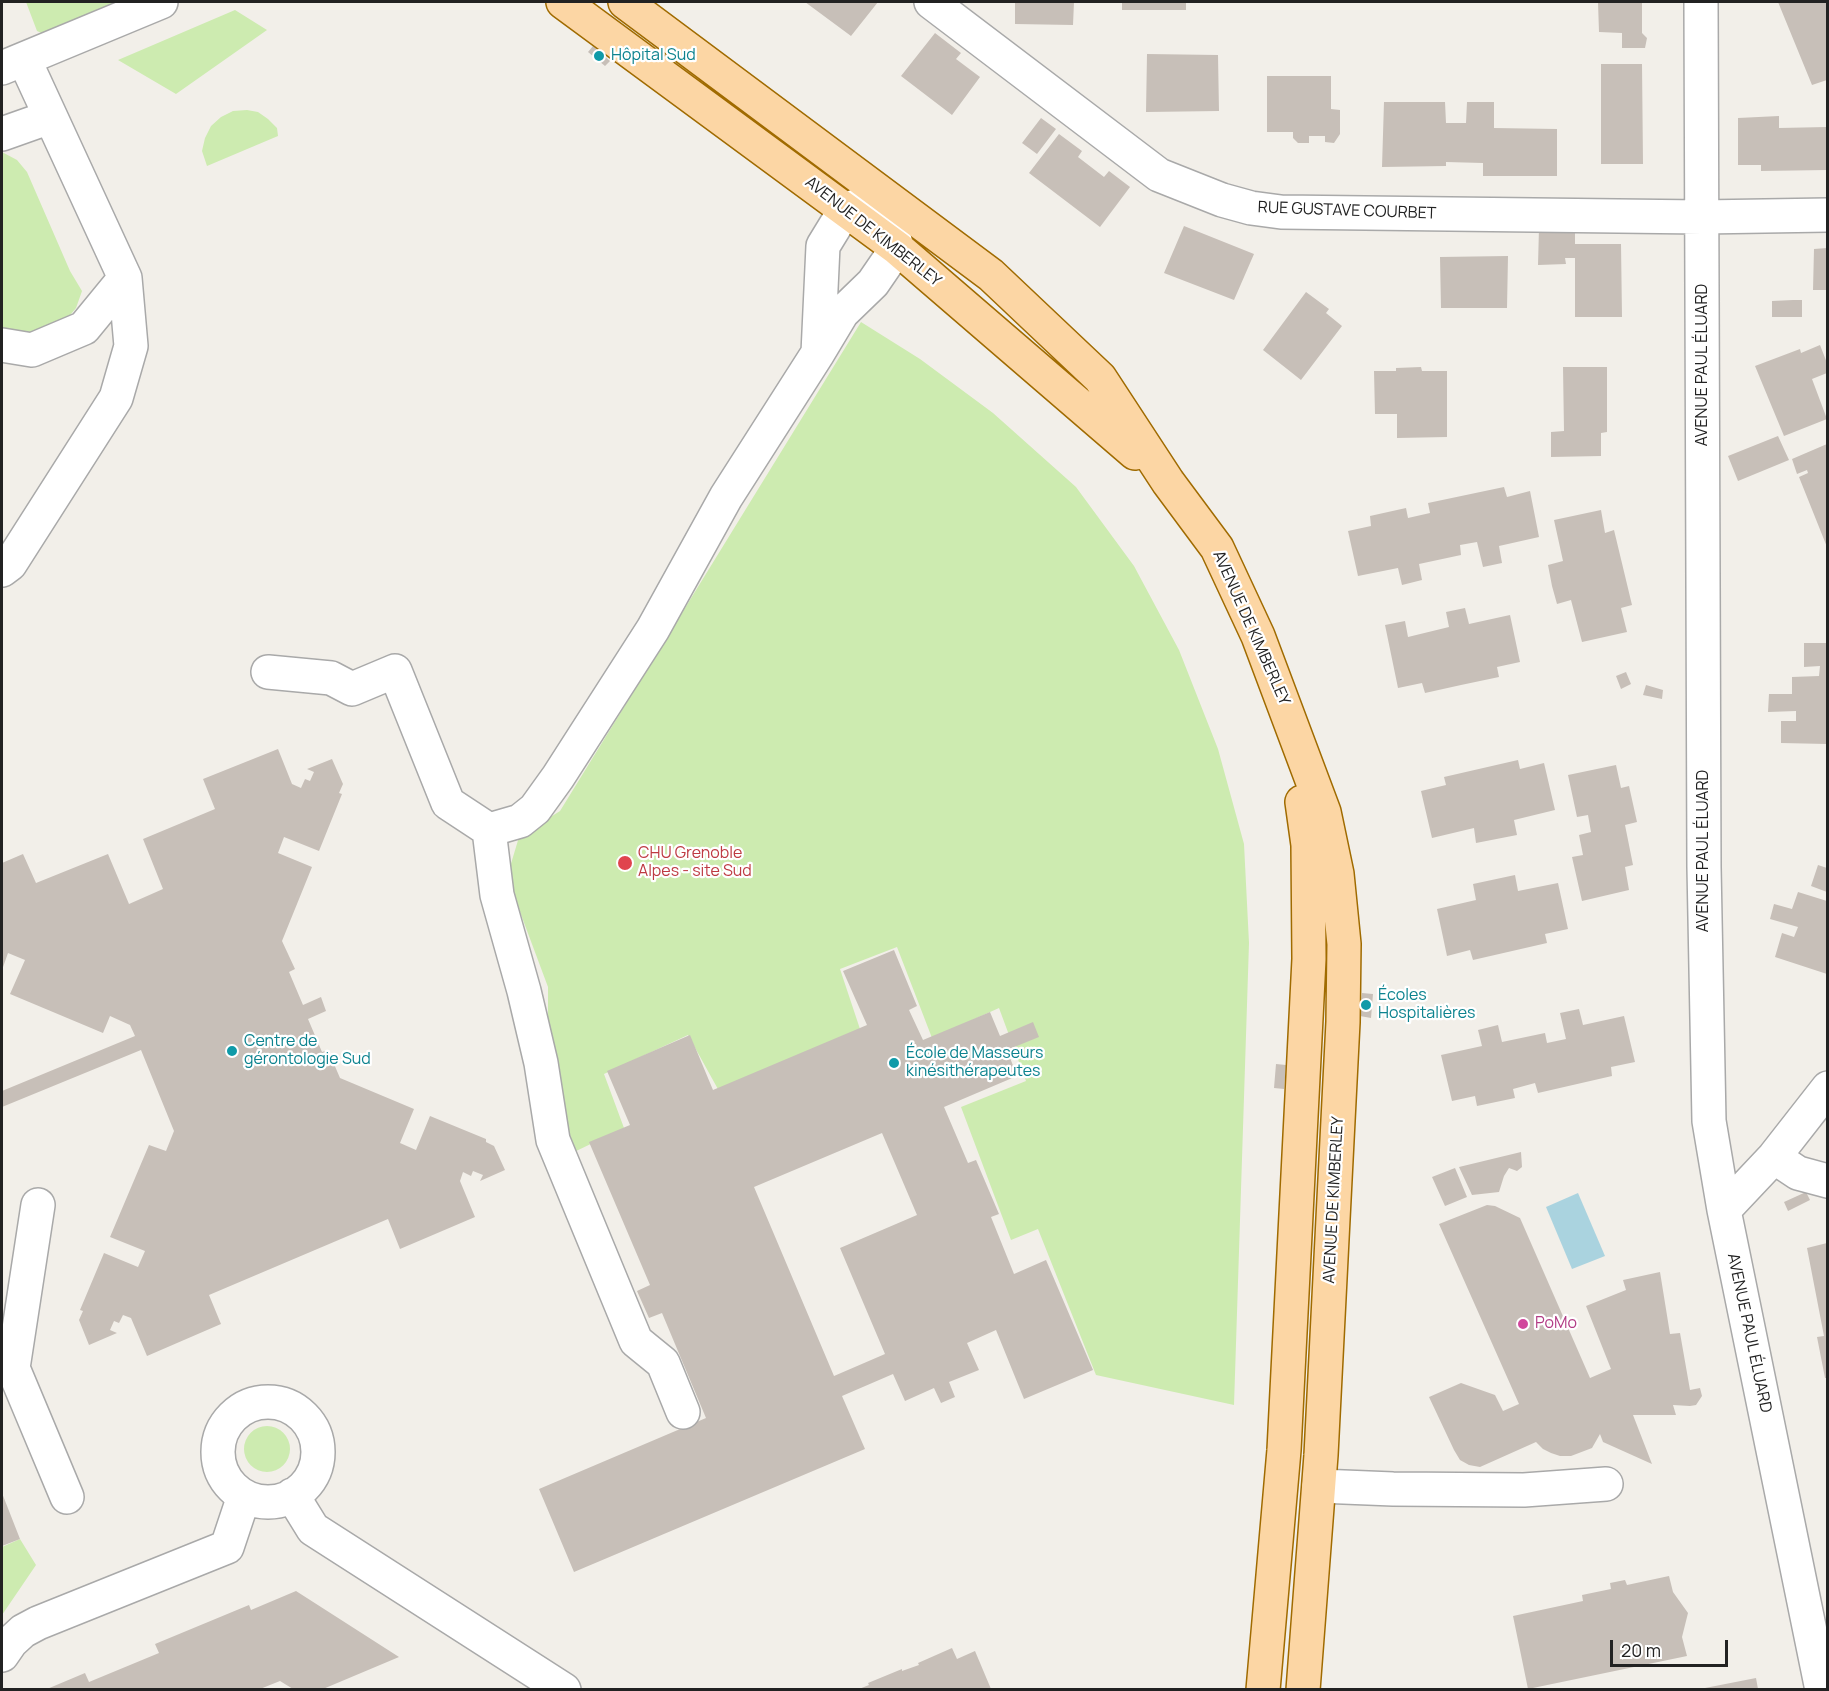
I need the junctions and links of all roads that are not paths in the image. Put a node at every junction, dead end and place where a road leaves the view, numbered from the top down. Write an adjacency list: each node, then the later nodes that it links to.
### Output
1 (161, 2): 6 (street)
2 (562, 2): 10 (main road, AVENUE DE KIMBERLEY)
3 (625, 2): 9 (main road, AVENUE DE KIMBERLEY)
4 (931, 2): 12 (street, RUE GUSTAVE COURBET)
5 (1701, 2): 12 (street, AVENUE PAUL ÉLUARD)
6 (13, 63): 7 (street)
7 (50, 117): 8 (street); 14 (street)
8 (2, 134)
9 (883, 195): 10 (street); 13 (street); 17 (main road, AVENUE DE KIMBERLEY)
10 (845, 210): 13 (main road, AVENUE DE KIMBERLEY); 16 (street)
11 (1827, 215): 12 (street, RUE GUSTAVE COURBET)
12 (1702, 217): 26 (street, AVENUE PAUL ÉLUARD)
13 (897, 248): 16 (street); 17 (main road, AVENUE DE KIMBERLEY)
14 (124, 278): 15 (street); 18 (street)
15 (2, 345)
16 (818, 353): 21 (street)
17 (1168, 482): 20 (main road, AVENUE DE KIMBERLEY)
18 (2, 570)
19 (268, 672): 21 (street)
20 (1290, 718): 30 (main road, AVENUE DE KIMBERLEY); 36 (main road, AVENUE DE KIMBERLEY)
21 (489, 830): 28 (street)
22 (1827, 1088): 23 (street)
23 (1774, 1157): 24 (street); 26 (street)
24 (1827, 1180)
25 (38, 1205): 27 (street)
26 (1724, 1210): 38 (street, AVENUE PAUL ÉLUARD)
27 (14, 1403): 33 (street)
28 (683, 1412)
29 (1606, 1484): 30 (street)
30 (1319, 1486): 37 (main road, AVENUE DE KIMBERLEY)
31 (292, 1495): 32 (street); 32 (street); 35 (street)
32 (244, 1496): 34 (street)
33 (67, 1497)
34 (2, 1655)
35 (564, 1689)
36 (1263, 1689)
37 (1303, 1689)
38 (1822, 1689)

